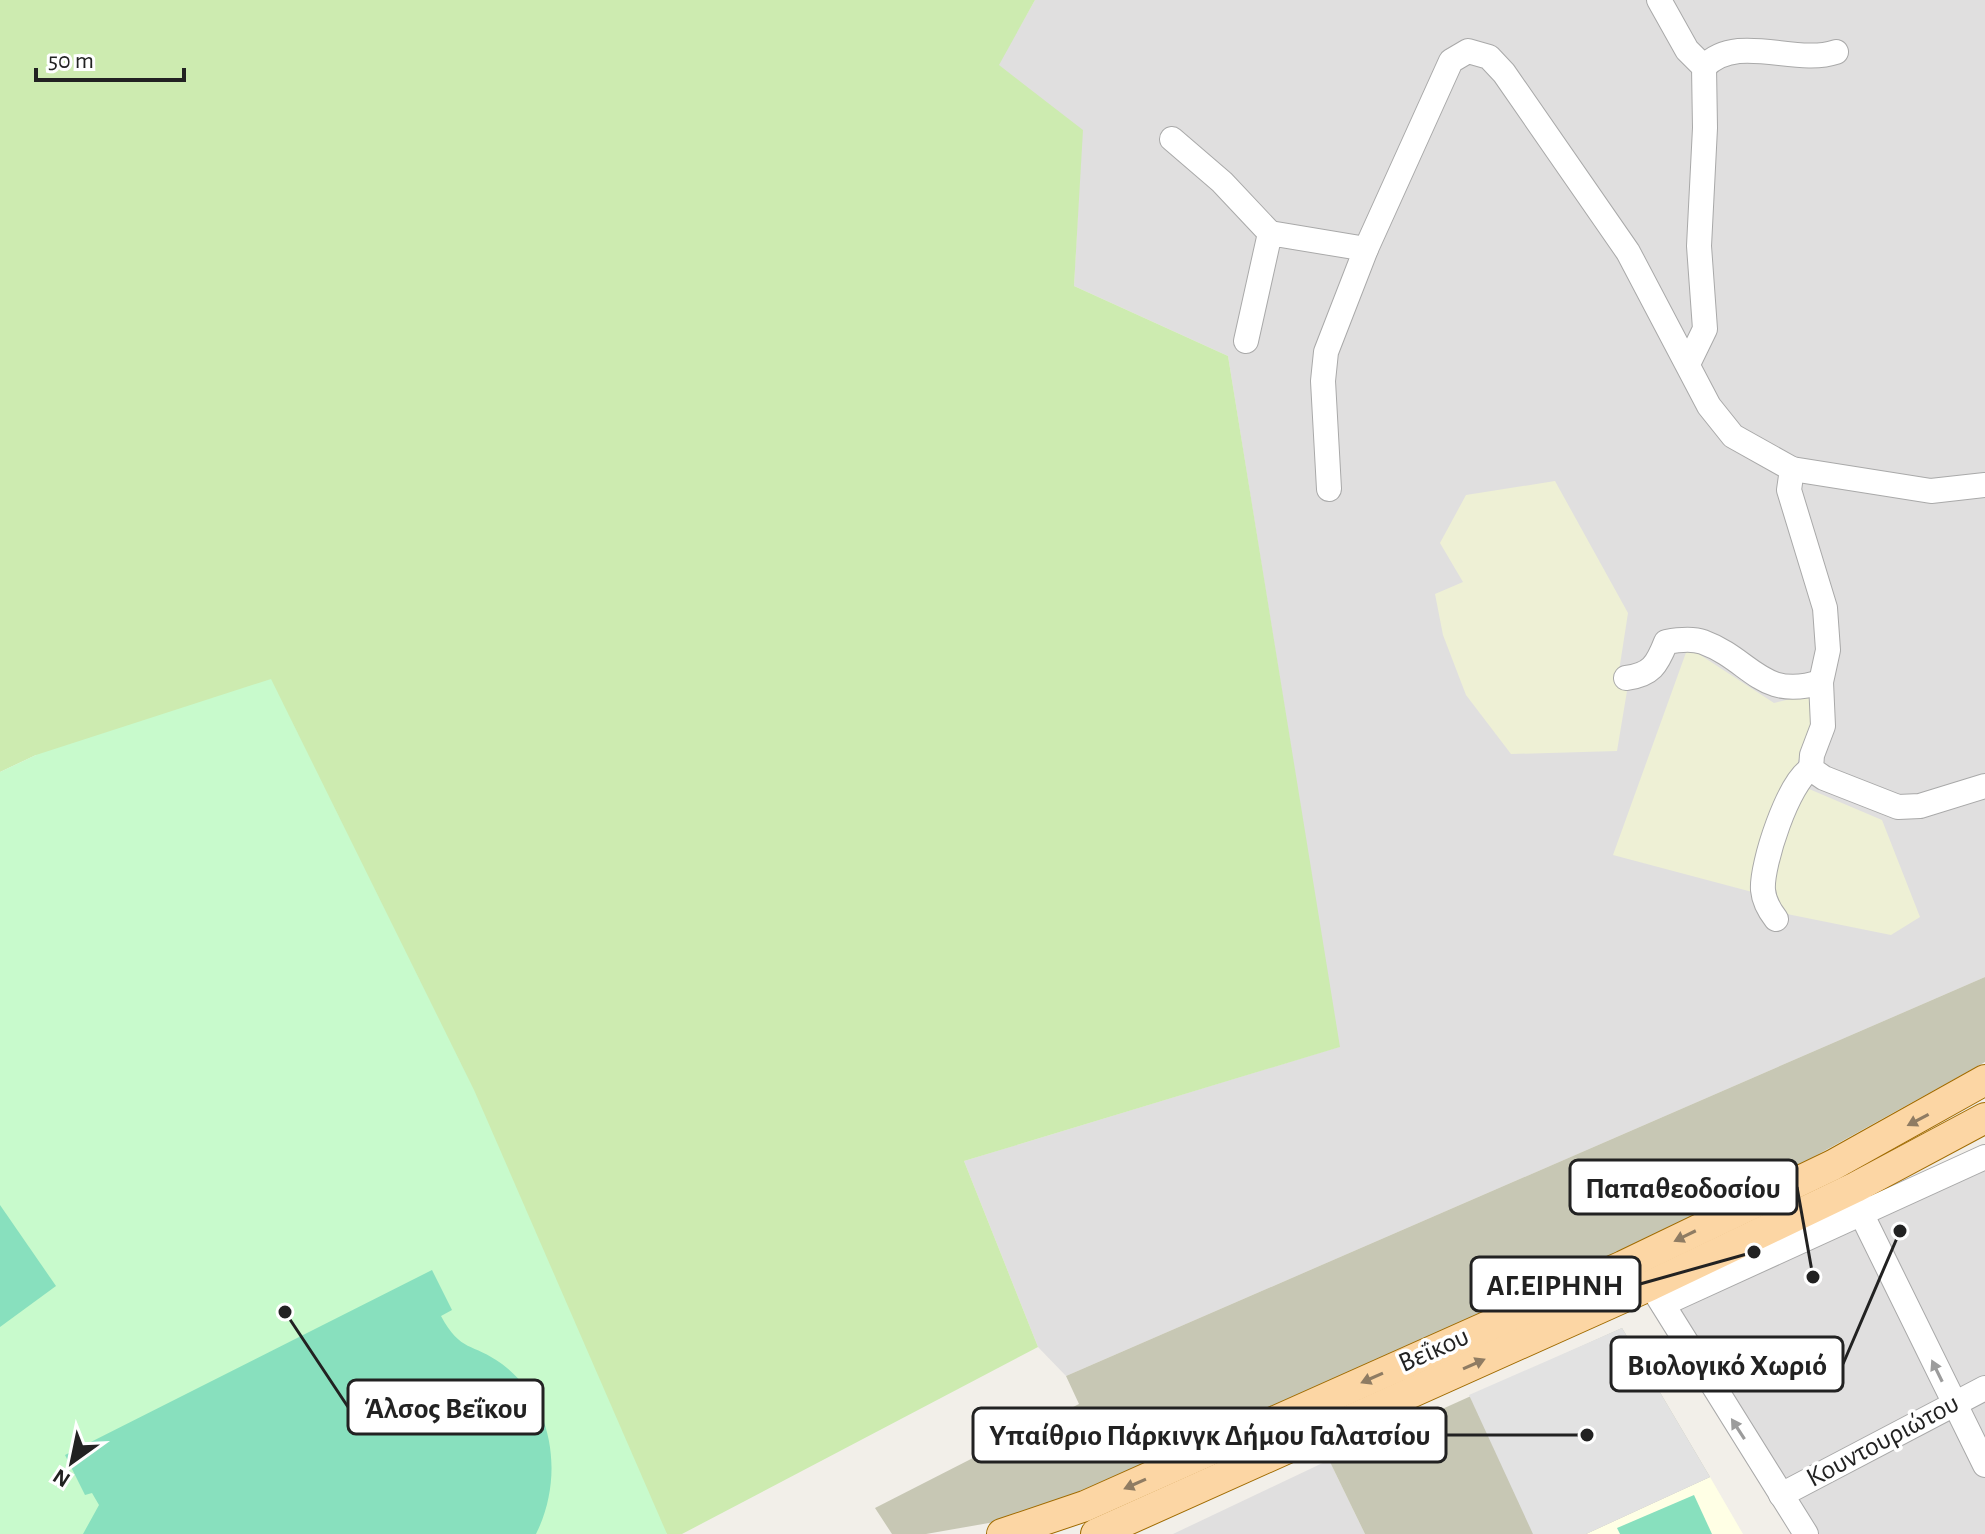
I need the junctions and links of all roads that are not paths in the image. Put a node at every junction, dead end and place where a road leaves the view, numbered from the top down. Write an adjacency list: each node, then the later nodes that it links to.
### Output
1 (1659, 0): 3 (street)
2 (1836, 52): 3 (street)
3 (1704, 67): 8 (street)
4 (1172, 139): 5 (street)
5 (1270, 233): 6 (street); 7 (street)
6 (1366, 249): 8 (street); 11 (street)
7 (1246, 341)
8 (1688, 364): 9 (street)
9 (1792, 469): 10 (street); 13 (street)
10 (1985, 485)
11 (1329, 489)
12 (1626, 678): 13 (street)
13 (1821, 682): 14 (street)
14 (1811, 769): 15 (street); 16 (street)
15 (1985, 786)
16 (1776, 919)
17 (1985, 1080): 26 (main road, Βεΐκου, one-way to 26)
18 (1985, 1118): 20 (main road, Βεΐκου)
19 (1985, 1157): 20 (street)
20 (1859, 1200): 21 (main road, Βεΐκου); 23 (street, one-way to 20)
21 (1657, 1294): 25 (street, one-way to 21); 27 (main road, Βεΐκου, one-way to 21)
22 (1985, 1388): 23 (street, Κουντουριώτου)
23 (1953, 1404): 24 (street); 25 (street, Κουντουριώτου)
24 (1985, 1465)
25 (1781, 1495): 28 (street)
26 (1002, 1534)
27 (1096, 1534)
28 (1806, 1534)

